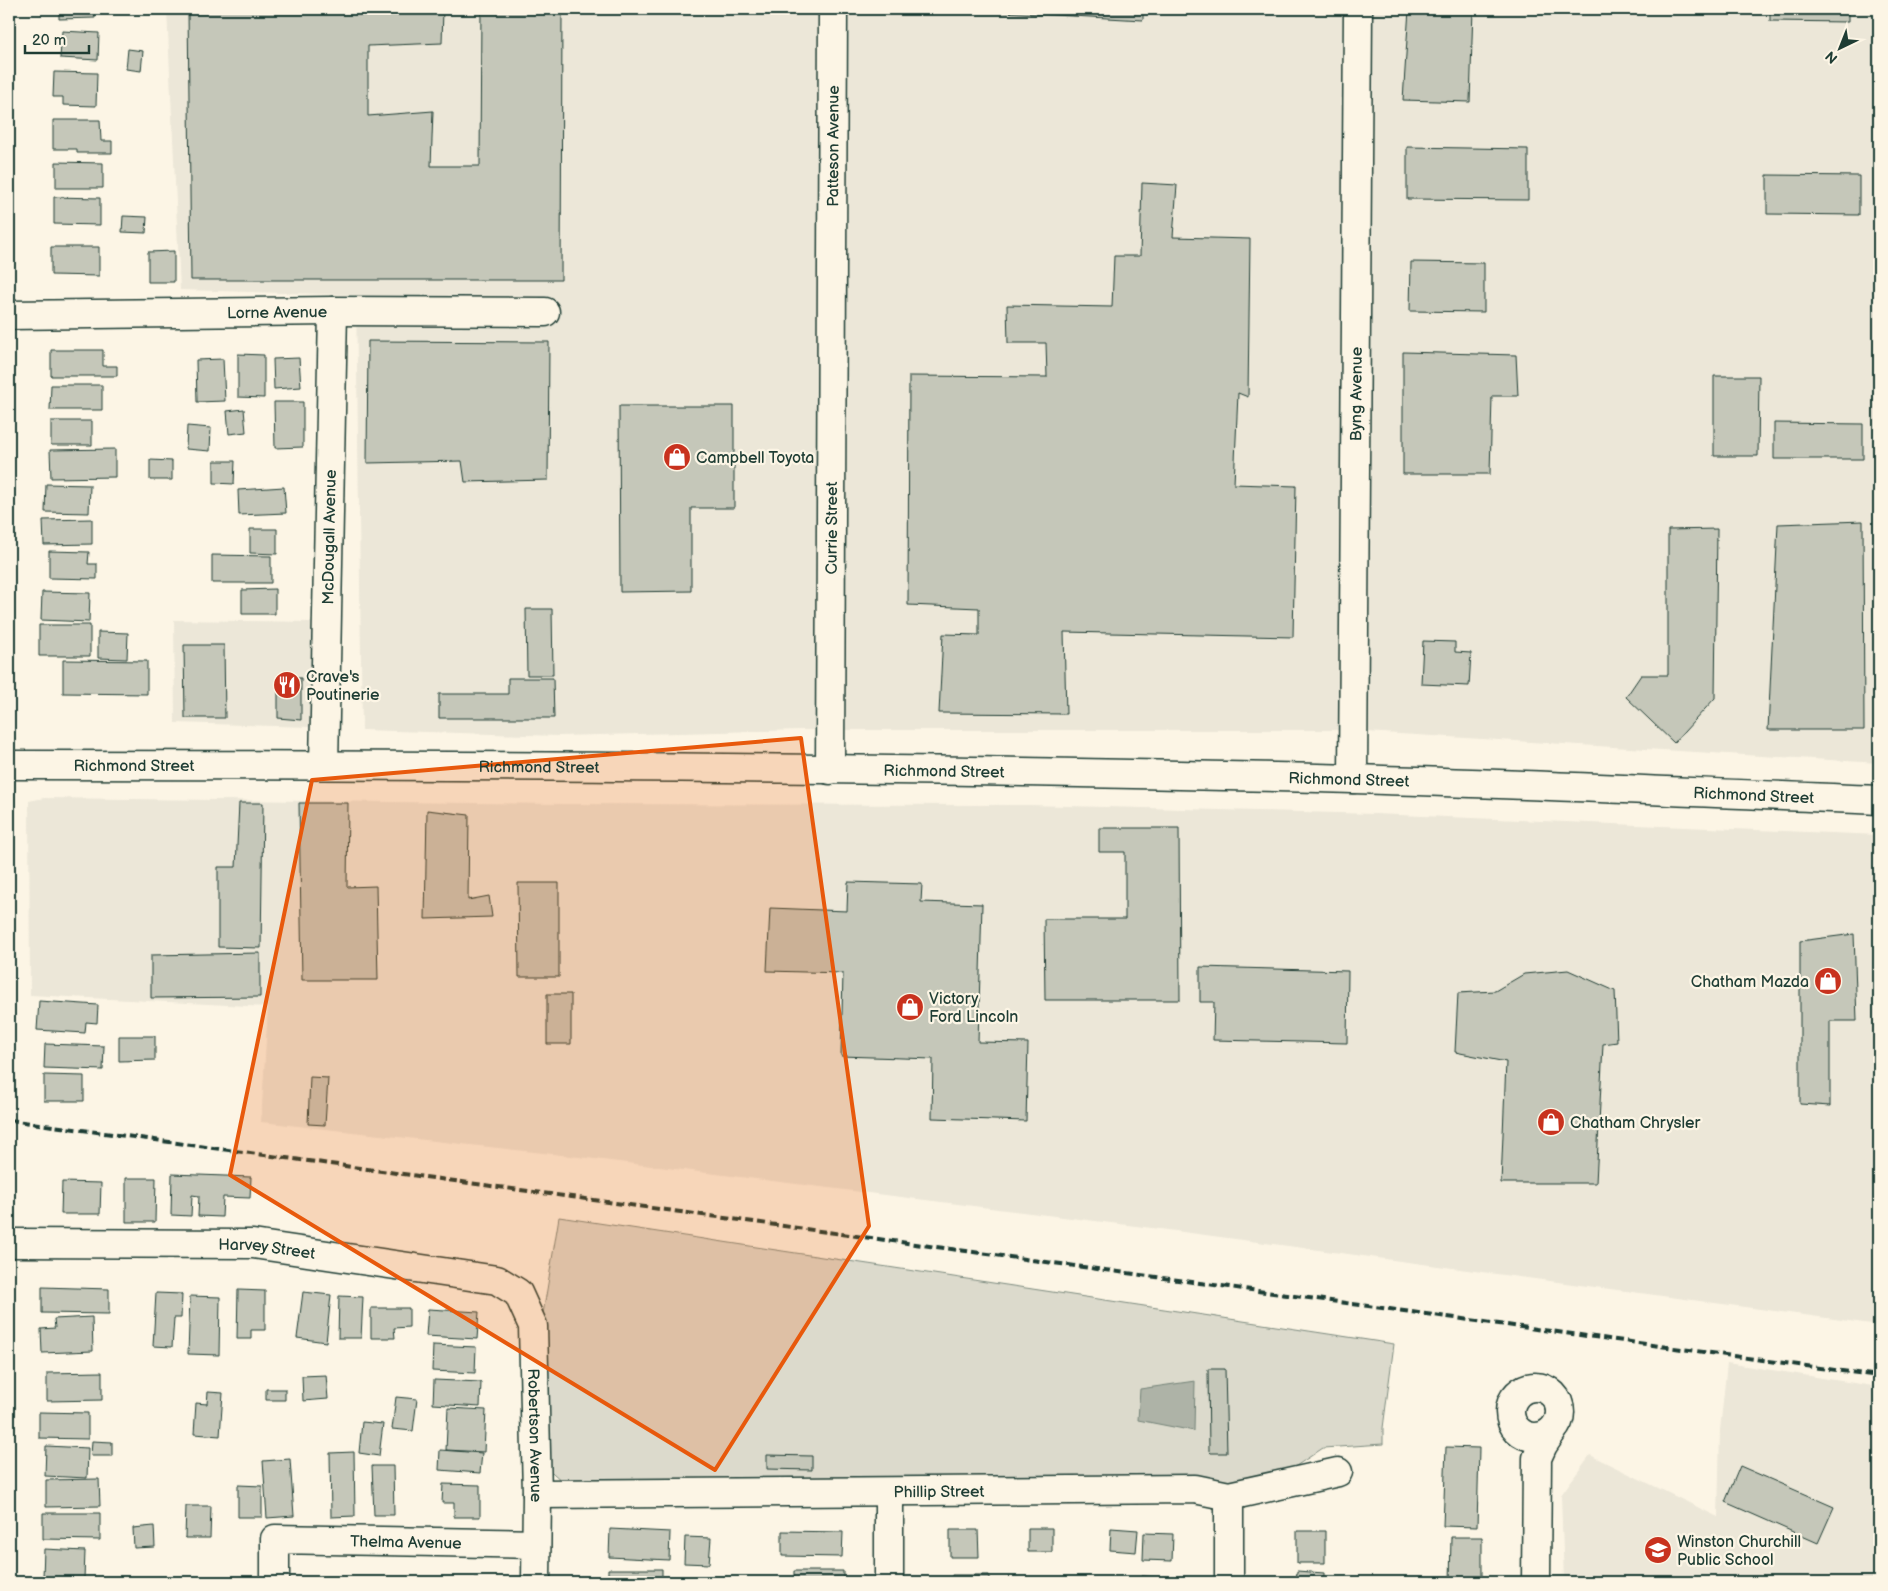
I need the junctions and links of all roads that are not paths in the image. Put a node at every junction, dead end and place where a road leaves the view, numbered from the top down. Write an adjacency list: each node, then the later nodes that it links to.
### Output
1 (833, 9): 3 (street, Patteson Avenue)
2 (1358, 9): 10 (street, Byng Avenue)
3 (830, 284): 9 (street, Currie Street)
4 (333, 311): 5 (street, Lorne Avenue); 6 (street, Lorne Avenue); 8 (street, McDougall Avenue)
5 (545, 312)
6 (9, 315)
7 (9, 765): 8 (street, Richmond Street)
8 (324, 765): 9 (street, Richmond Street)
9 (830, 770): 10 (street, Richmond Street)
10 (1353, 779): 11 (street, Richmond Street)
11 (1879, 800)
12 (9, 1243): 13 (street, Harvey Street)
13 (518, 1293): 19 (street, Robertson Avenue)
14 (1517, 1430): 15 (street); 15 (street); 16 (street)
15 (1553, 1430): 16 (street)
16 (1537, 1466): 26 (street)
17 (1338, 1472): 20 (street, Phillip Street)
18 (889, 1492): 19 (street, Phillip Street); 20 (street, Phillip Street); 24 (street)
19 (537, 1494): 21 (street, Robertson Avenue)
20 (1229, 1496): 25 (street)
21 (536, 1544): 22 (street, Thelma Avenue); 23 (street, Robertson Avenue)
22 (275, 1582)
23 (536, 1582)
24 (889, 1582)
25 (1229, 1582)
26 (1536, 1582)

